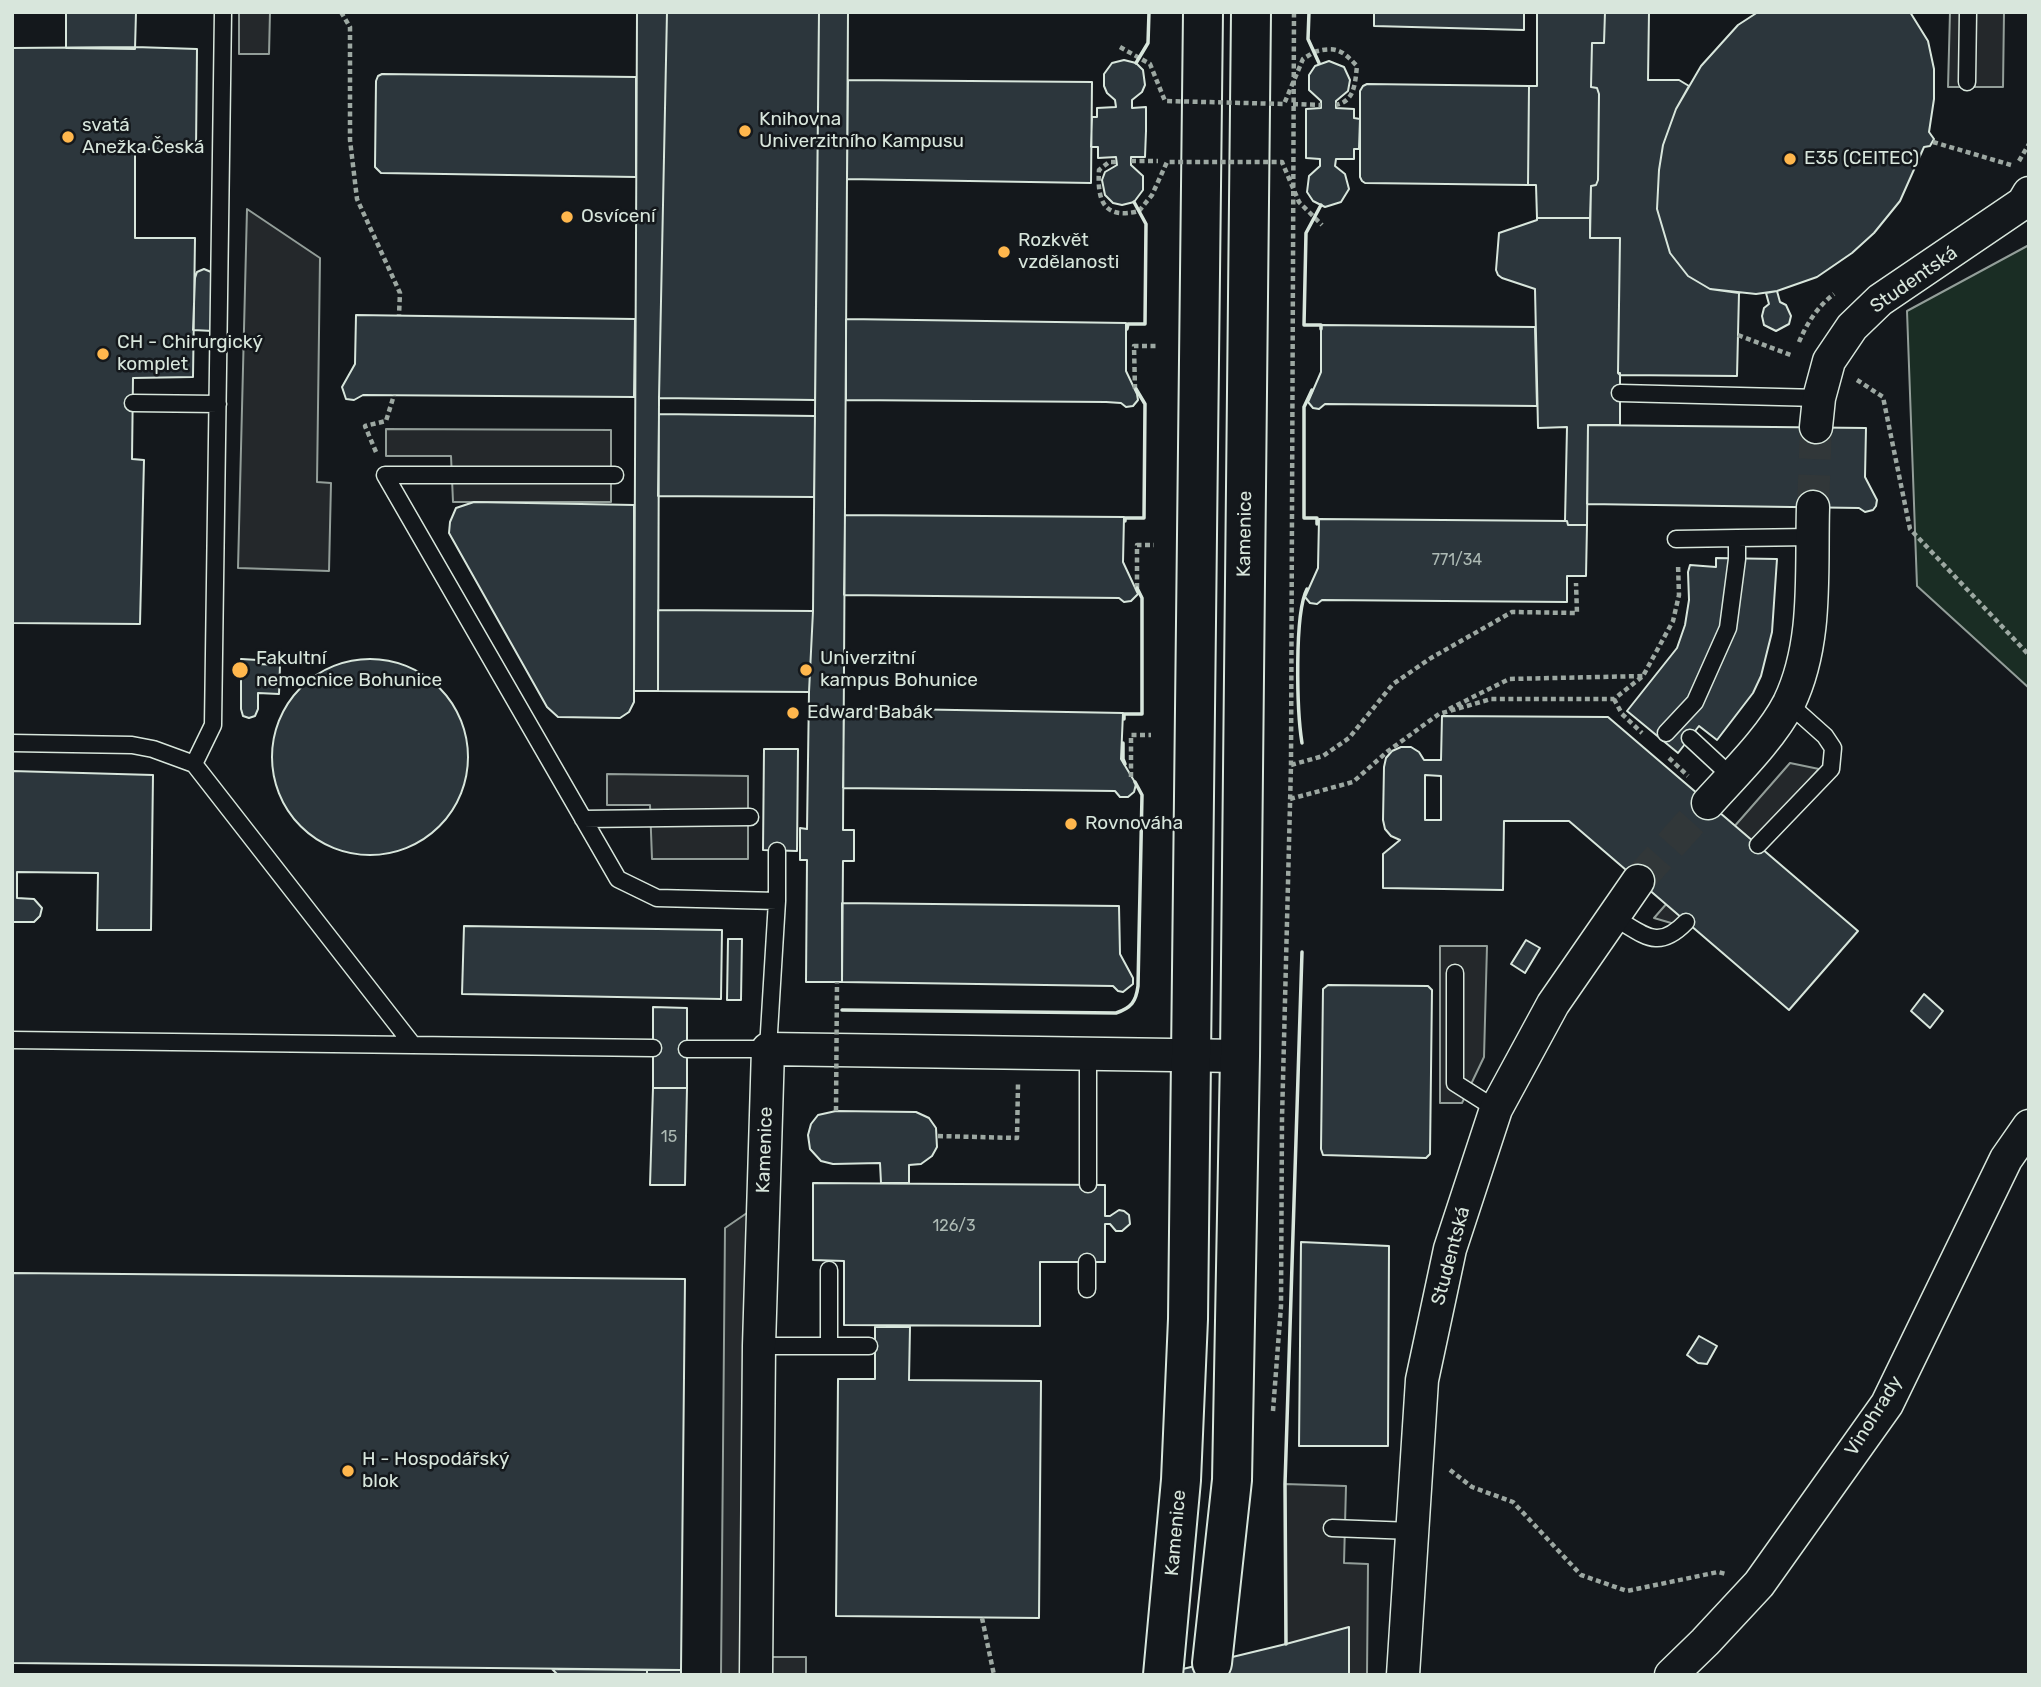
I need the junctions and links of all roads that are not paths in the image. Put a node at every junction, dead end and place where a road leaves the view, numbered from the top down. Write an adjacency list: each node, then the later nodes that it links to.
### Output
1 (223, 12): 9 (lane)
2 (1203, 12): 37 (street, Kamenice)
3 (1251, 12): 38 (street, Kamenice)
4 (1968, 12): 5 (lane)
5 (1967, 82)
6 (2029, 193): 10 (street, Studentská)
7 (1620, 394): 10 (lane)
8 (133, 403): 9 (lane)
9 (218, 404): 19 (lane)
10 (1818, 412)
11 (614, 475): 23 (lane)
12 (1812, 522): 13 (lane); 15 (street)
13 (1737, 538): 14 (lane); 16 (lane)
14 (1676, 539)
15 (1788, 703): 20 (street); 24 (lane)
16 (1666, 733)
17 (1690, 738): 20 (lane)
18 (12, 743): 19 (lane)
19 (194, 764): 32 (lane)
20 (1721, 766): 21 (street)
21 (1700, 791)
22 (750, 817): 23 (lane)
23 (583, 819): 27 (lane)
24 (1758, 845)
25 (777, 851): 27 (lane)
26 (1638, 881): 28 (street, Studentská)
27 (776, 901): 35 (lane)
28 (1613, 917): 29 (lane); 39 (street, Studentská)
29 (1686, 922)
30 (1455, 973): 39 (lane)
31 (12, 1040): 32 (lane)
32 (413, 1045): 33 (lane)
33 (653, 1048)
34 (687, 1049): 35 (lane)
35 (768, 1049): 36 (street); 45 (street, Kamenice)
36 (1088, 1054): 37 (street); 41 (lane)
37 (1192, 1054): 38 (street); 52 (street, Kamenice)
38 (1240, 1056): 50 (street, Kamenice)
39 (1496, 1109): 49 (street, Studentská)
40 (2029, 1126): 54 (street, Vinohrady)
41 (1088, 1184)
42 (1087, 1262): 44 (lane)
43 (829, 1270): 46 (lane)
44 (1087, 1289)
45 (759, 1346): 46 (lane); 51 (street, Kamenice)
46 (829, 1346): 47 (lane)
47 (869, 1346)
48 (1332, 1528): 49 (lane)
49 (1412, 1531): 53 (street, Studentská)
50 (1212, 1663)
51 (756, 1675)
52 (1163, 1675)
53 (1403, 1675)
54 (1671, 1675)

